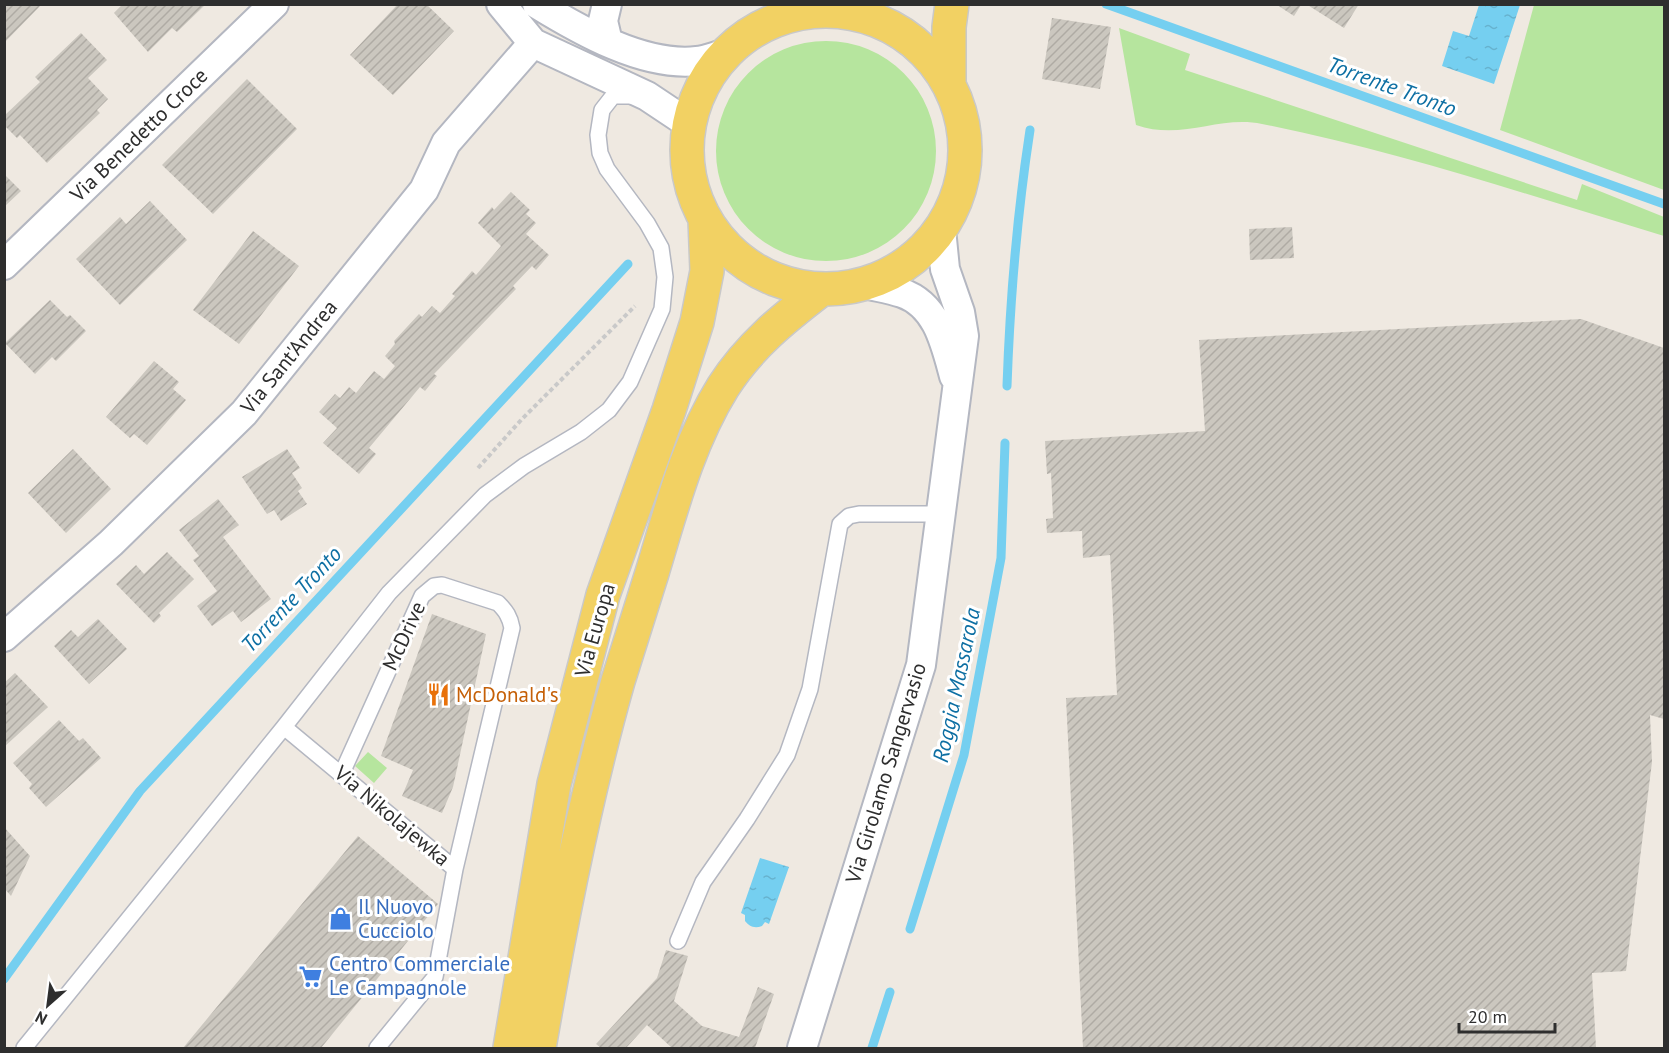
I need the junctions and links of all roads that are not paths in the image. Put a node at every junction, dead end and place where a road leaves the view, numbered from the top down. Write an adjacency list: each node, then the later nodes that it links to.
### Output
1 (274, 4): 15 (street, Via Benedetto Croce)
2 (501, 4): 8 (street)
3 (537, 4): 7 (street)
4 (608, 4): 7 (street)
5 (952, 4): 10 (main road, Via Europa)
6 (818, 8): 9 (main road, Via Europa); 10 (main road, Via Europa)
7 (608, 42): 9 (street)
8 (533, 43): 11 (street); 20 (street, Via Sant'Andrea)
9 (724, 54): 12 (main road, Via Europa)
10 (949, 84): 14 (main road, Via Europa)
11 (647, 96): 12 (street); 21 (lane)
12 (689, 124): 13 (main road, Via Europa)
13 (705, 219): 17 (main road, Via Europa); 27 (main road, Via Europa)
14 (941, 229): 16 (main road, Via Europa); 18 (street, Via Girolamo Sangervasio)
15 (4, 265)
16 (865, 284): 17 (main road, Via Europa); 18 (street, Via Girolamo Sangervasio)
17 (822, 289): 28 (main road, Via Europa)
18 (957, 384): 19 (street, Via Girolamo Sangervasio)
19 (940, 514): 24 (lane); 29 (street, Via Girolamo Sangervasio)
20 (4, 637)
21 (284, 727): 22 (lane, Via Nikolajewka); 26 (lane)
22 (342, 773): 23 (lane, Via Nikolajewka); 23 (lane, McDrive)
23 (455, 869): 25 (lane, Via Nikolajewka)
24 (678, 941)
25 (386, 1045)
26 (24, 1048)
27 (510, 1048)
28 (539, 1048)
29 (802, 1048)

